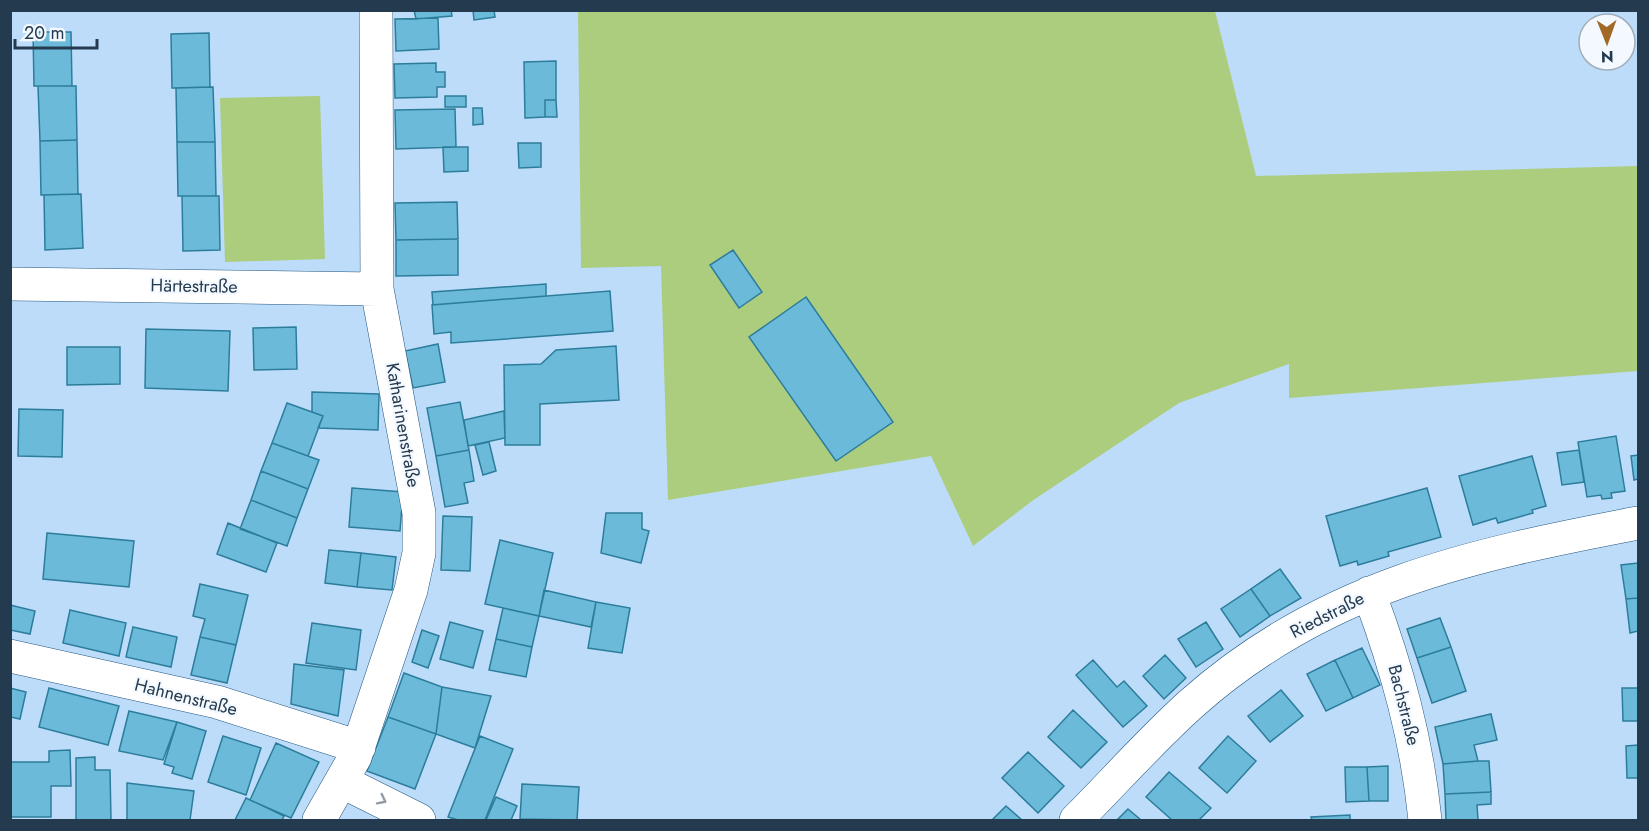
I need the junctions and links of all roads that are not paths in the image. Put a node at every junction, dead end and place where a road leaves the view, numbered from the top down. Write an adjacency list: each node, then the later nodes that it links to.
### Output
1 (376, 10): 3 (street, Katharinenstraße)
2 (10, 284): 3 (street, Härtestraße)
3 (377, 289): 7 (street, Katharinenstraße)
4 (1638, 523): 5 (street, Riedstraße)
5 (1369, 593): 11 (street, Riedstraße); 12 (street, Bachstraße)
6 (10, 656): 7 (street, Hahnenstraße)
7 (358, 747): 8 (street, Katharinenstraße)
8 (343, 782): 9 (street, Katharinenstraße); 10 (street, one-way to 10)
9 (320, 820)
10 (419, 820)
11 (1076, 820)
12 (1425, 820)

